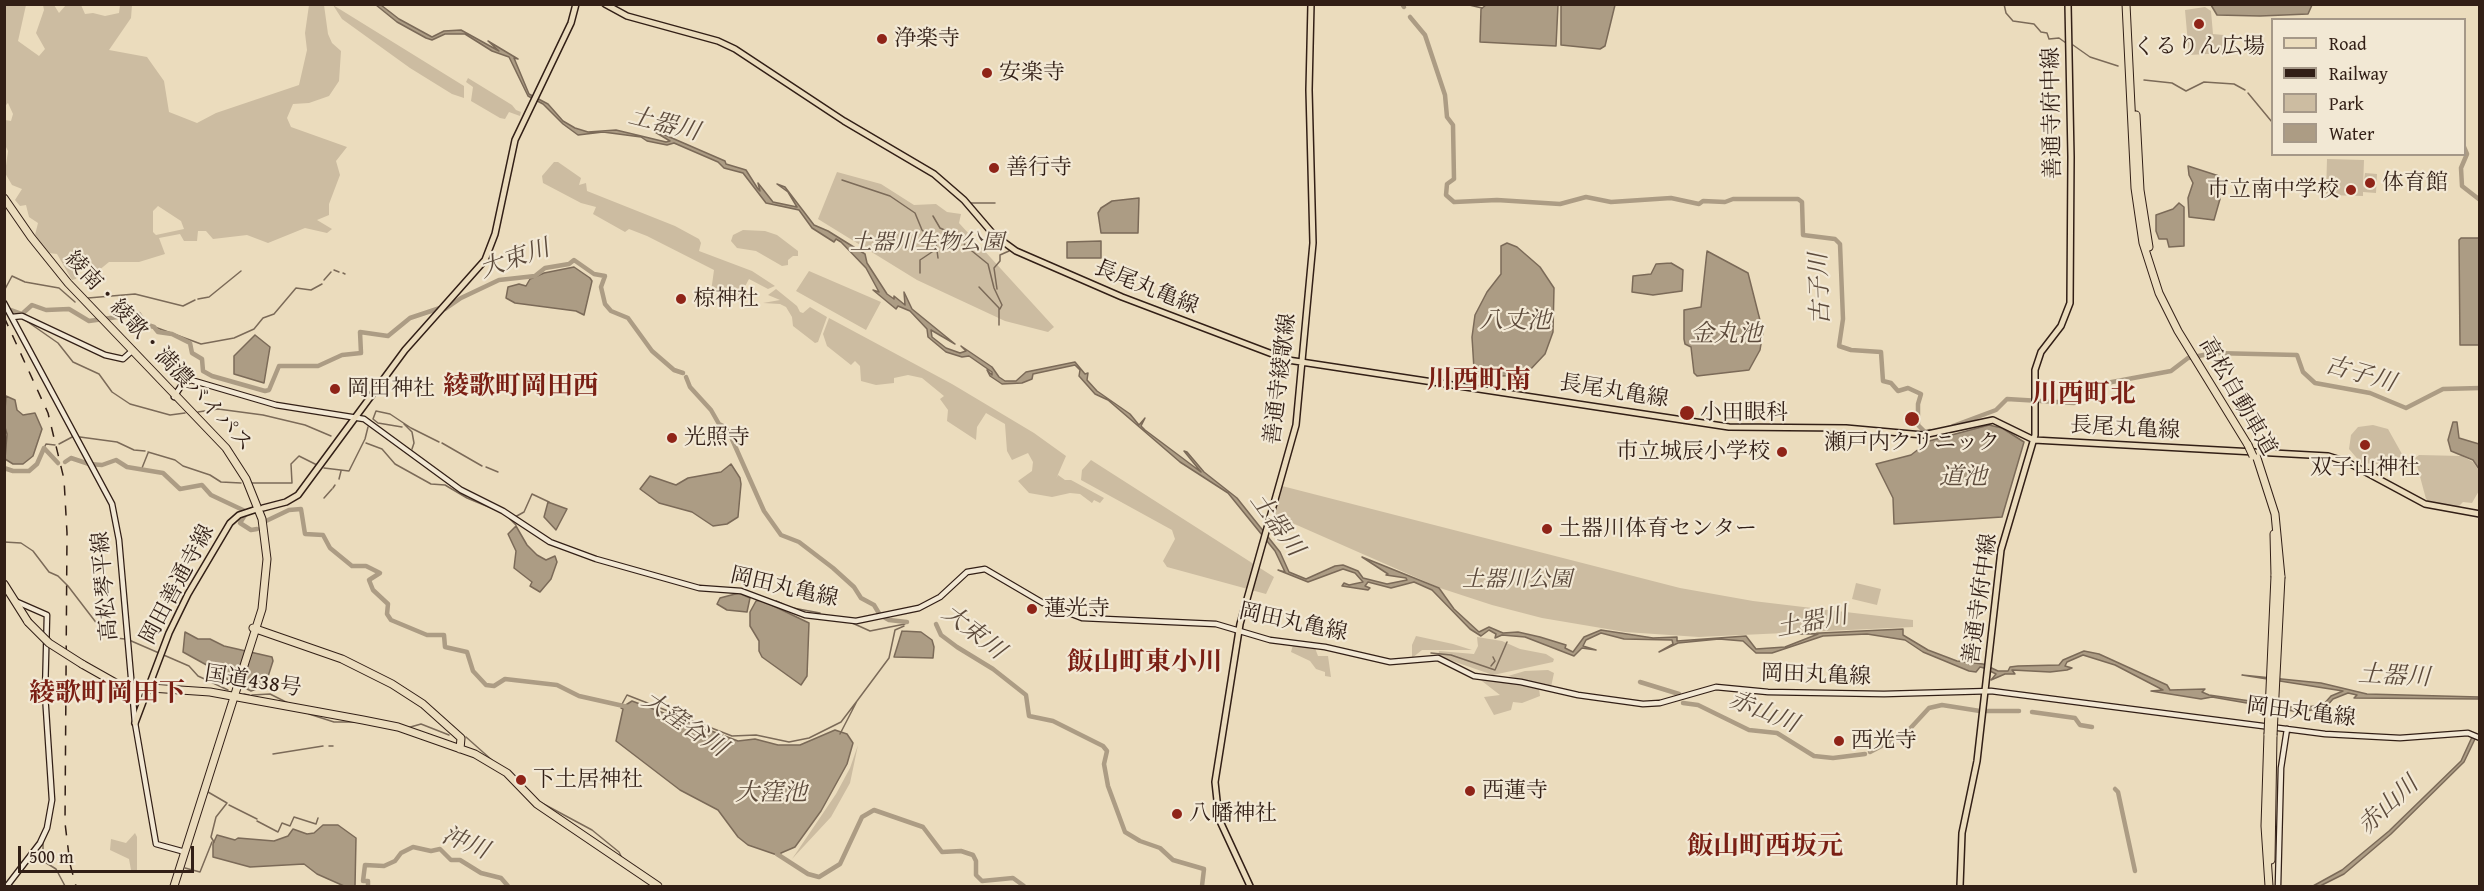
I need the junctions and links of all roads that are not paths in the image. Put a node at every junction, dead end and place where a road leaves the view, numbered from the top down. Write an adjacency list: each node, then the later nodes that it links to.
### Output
1 (576, 4): 17 (main road)
2 (605, 4): 15 (main road, 長尾丸亀線)
3 (1311, 4): 15 (main road, 善通寺綾歌線)
4 (2068, 4): 18 (main road, 善通寺府中線)
5 (2126, 4): 14 (highway, 高松自動車道)
6 (2131, 4): 14 (highway, 高松自動車道)
7 (4, 198): 12 (highway, 綾南・綾歌・満濃バイパス)
8 (4, 205): 12 (highway, 綾南・綾歌・満濃バイパス)
9 (4, 303): 10 (main road)
10 (6, 310): 11 (main road)
11 (12, 318): 13 (main road); 28 (main road, 高松琴平線)
12 (100, 319): 13 (highway, 綾南・綾歌・満濃バイパス)
13 (131, 351): 16 (highway, 綾南・綾歌・満濃バイパス)
14 (2193, 352): 42 (highway, 高松自動車道, bridge)
15 (1302, 363): 18 (main road, 長尾丸亀線); 26 (main road, 善通寺綾歌線)
16 (174, 395): 17 (main road, 岡田丸亀線); 27 (highway, 綾南・綾歌・満濃バイパス)
17 (357, 417): 19 (main road); 26 (main road, 岡田丸亀線)
18 (2034, 440): 21 (main road, 長尾丸亀線); 30 (main road, 善通寺府中線)
19 (263, 508)
20 (254, 510): 29 (main road, 岡田善通寺線)
21 (2480, 514)
22 (4, 584): 23 (highway, 国道438号)
23 (15, 601): 24 (main road); 25 (highway, 国道438号)
24 (27, 604): 25 (main road); 37 (main road)
25 (21, 612): 28 (highway, 国道438号, bridge)
26 (1239, 629): 30 (main road, 岡田丸亀線); 40 (main road, 善通寺綾歌線)
27 (254, 631): 31 (highway, 綾南・綾歌・満濃バイパス); 35 (highway, 国道438号)
28 (131, 688): 29 (highway, 国道438号); 32 (main road, 高松琴平線)
29 (147, 688): 31 (highway, 国道438号); 32 (main road, 岡田善通寺線)
30 (1985, 691): 33 (main road, 岡田丸亀線); 41 (main road, 善通寺府中線)
31 (233, 697): 35 (highway, 国道438号); 36 (highway, 綾南・綾歌・満濃バイパス)
32 (135, 723): 36 (main road, 高松琴平線)
33 (2287, 729): 34 (main road, 岡田丸亀線); 42 (main road)
34 (2480, 738)
35 (460, 748): 39 (highway, 国道438号)
36 (183, 851): 38 (highway, 綾南・綾歌・満濃バイパス)
37 (8, 886)
38 (172, 886)
39 (658, 886)
40 (1250, 886)
41 (1960, 886)
42 (2273, 886)

